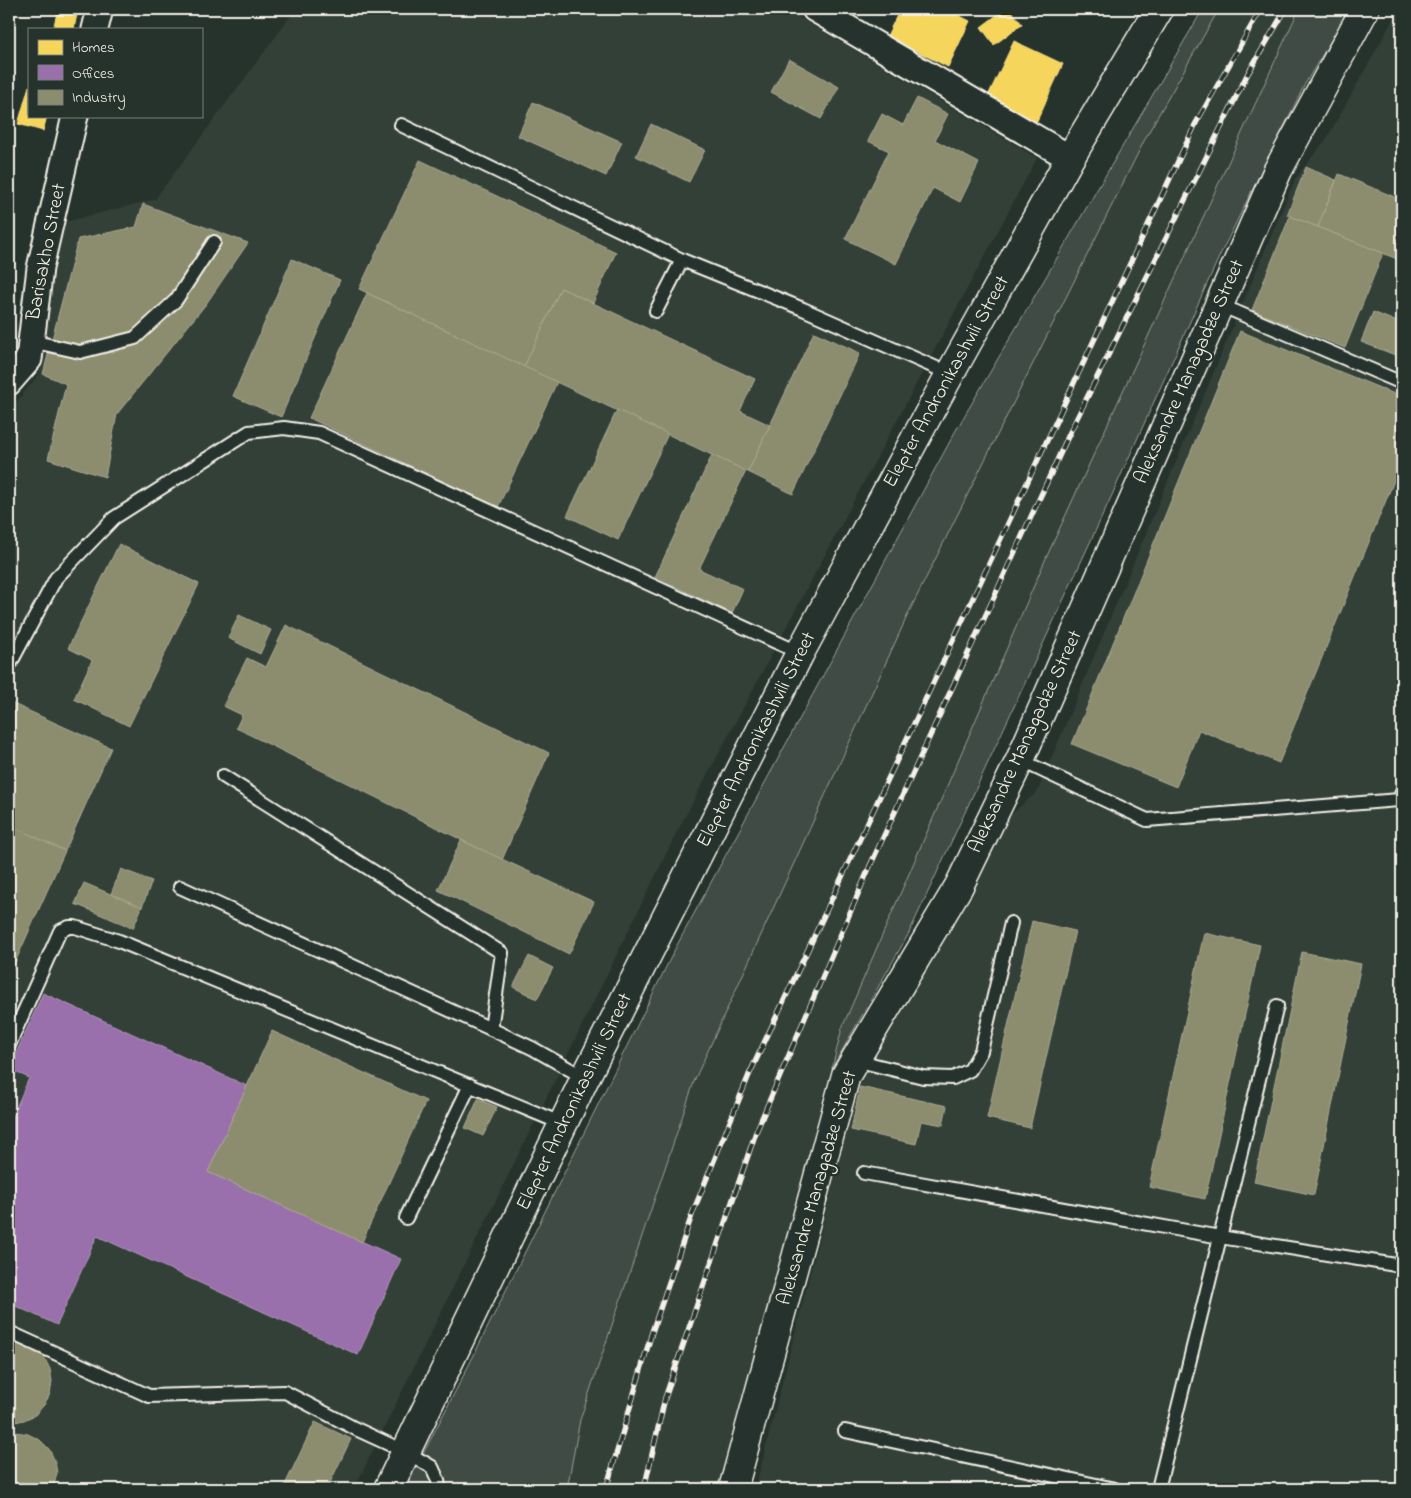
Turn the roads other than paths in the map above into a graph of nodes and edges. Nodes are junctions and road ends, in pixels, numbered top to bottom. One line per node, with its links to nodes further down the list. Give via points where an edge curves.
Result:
1 (100, 9): 5 (street)
2 (815, 9): 8 (street)
3 (1159, 9): 8 (main road, Elepter Andronikashvili Street)
4 (1365, 9): 11 (main road, Aleksandre Managadze Street, via 1278,170)
5 (95, 28)
6 (75, 118): 13 (street, Barisakho Street, via 40,268)
7 (401, 125): 10 (lane)
8 (1070, 158): 14 (main road, Elepter Andronikashvili Street)
9 (214, 242): 13 (lane, via 176,300 136,338 80,352)
10 (682, 260): 12 (lane); 14 (lane)
11 (1220, 305): 16 (lane); 19 (main road, Aleksandre Managadze Street)
12 (656, 311)
13 (31, 341): 15 (street, Barisakho Street, via 28,359)
14 (950, 374): 17 (main road, Elepter Andronikashvili Street)
15 (9, 382)
16 (1402, 383)
17 (800, 653): 18 (lane, via 319,433 284,428 249,432 114,518 56,578); 28 (main road, Elepter Andronikashvili Street)
18 (9, 666)
19 (1020, 760): 21 (lane, via 1147,820); 27 (main road, Aleksandre Managadze Street, via 959,886)
20 (223, 776): 25 (lane, via 502,953)
21 (1401, 798)
22 (180, 887): 25 (lane)
23 (1011, 923): 27 (lane, via 981,1051 970,1070 953,1078 923,1077)
24 (1276, 1006): 33 (lane)
25 (490, 1029): 28 (lane)
26 (9, 1045): 29 (lane, via 60,931 69,927 119,941)
27 (855, 1060): 40 (main road, Aleksandre Managadze Street, via 846,1075)
28 (585, 1078): 30 (main road, Elepter Andronikashvili Street)
29 (470, 1085): 30 (lane); 32 (lane)
30 (563, 1124): 37 (main road, Elepter Andronikashvili Street)
31 (864, 1173): 33 (lane)
32 (406, 1218)
33 (1220, 1237): 34 (lane); 42 (lane)
34 (1402, 1266)
35 (9, 1332): 37 (lane, via 149,1396 285,1392)
36 (845, 1431): 41 (lane)
37 (406, 1452): 38 (main road, Elepter Andronikashvili Street); 39 (lane, via 432,1467)
38 (388, 1489)
39 (439, 1489)
40 (733, 1489)
41 (1115, 1489)
42 (1158, 1489)

